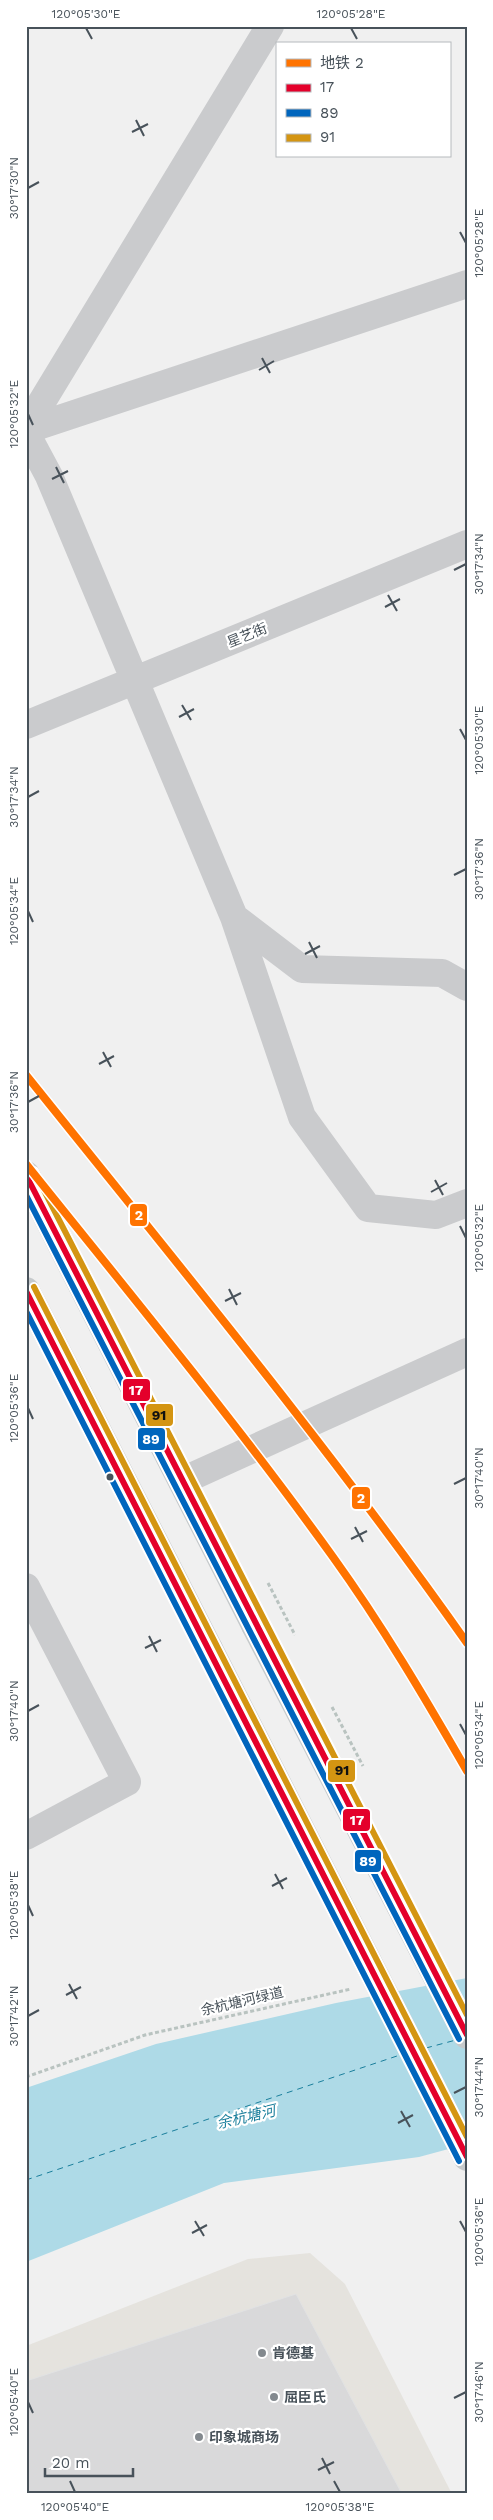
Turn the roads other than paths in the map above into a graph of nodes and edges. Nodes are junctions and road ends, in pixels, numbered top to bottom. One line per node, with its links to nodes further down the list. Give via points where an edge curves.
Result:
1 (270, 26): 3 (street)
2 (467, 284): 3 (street)
3 (26, 430): 5 (street, via 49,476)
4 (467, 544): 5 (street, 星艺街)
5 (136, 680): 6 (street, 星艺街); 7 (street)
6 (26, 725)
7 (234, 917): 8 (street, via 302,969 442,973); 10 (street, via 302,1117 368,1208 436,1215)
8 (467, 987)
9 (26, 1175): 13 (main road)
10 (467, 1203)
11 (26, 1291): 17 (main road, bridge)
12 (467, 1352): 13 (street)
13 (182, 1482): 16 (main road, bridge)
14 (26, 1587): 15 (street, via 127,1782)
15 (26, 1836)
16 (467, 2035)
17 (467, 2156)

